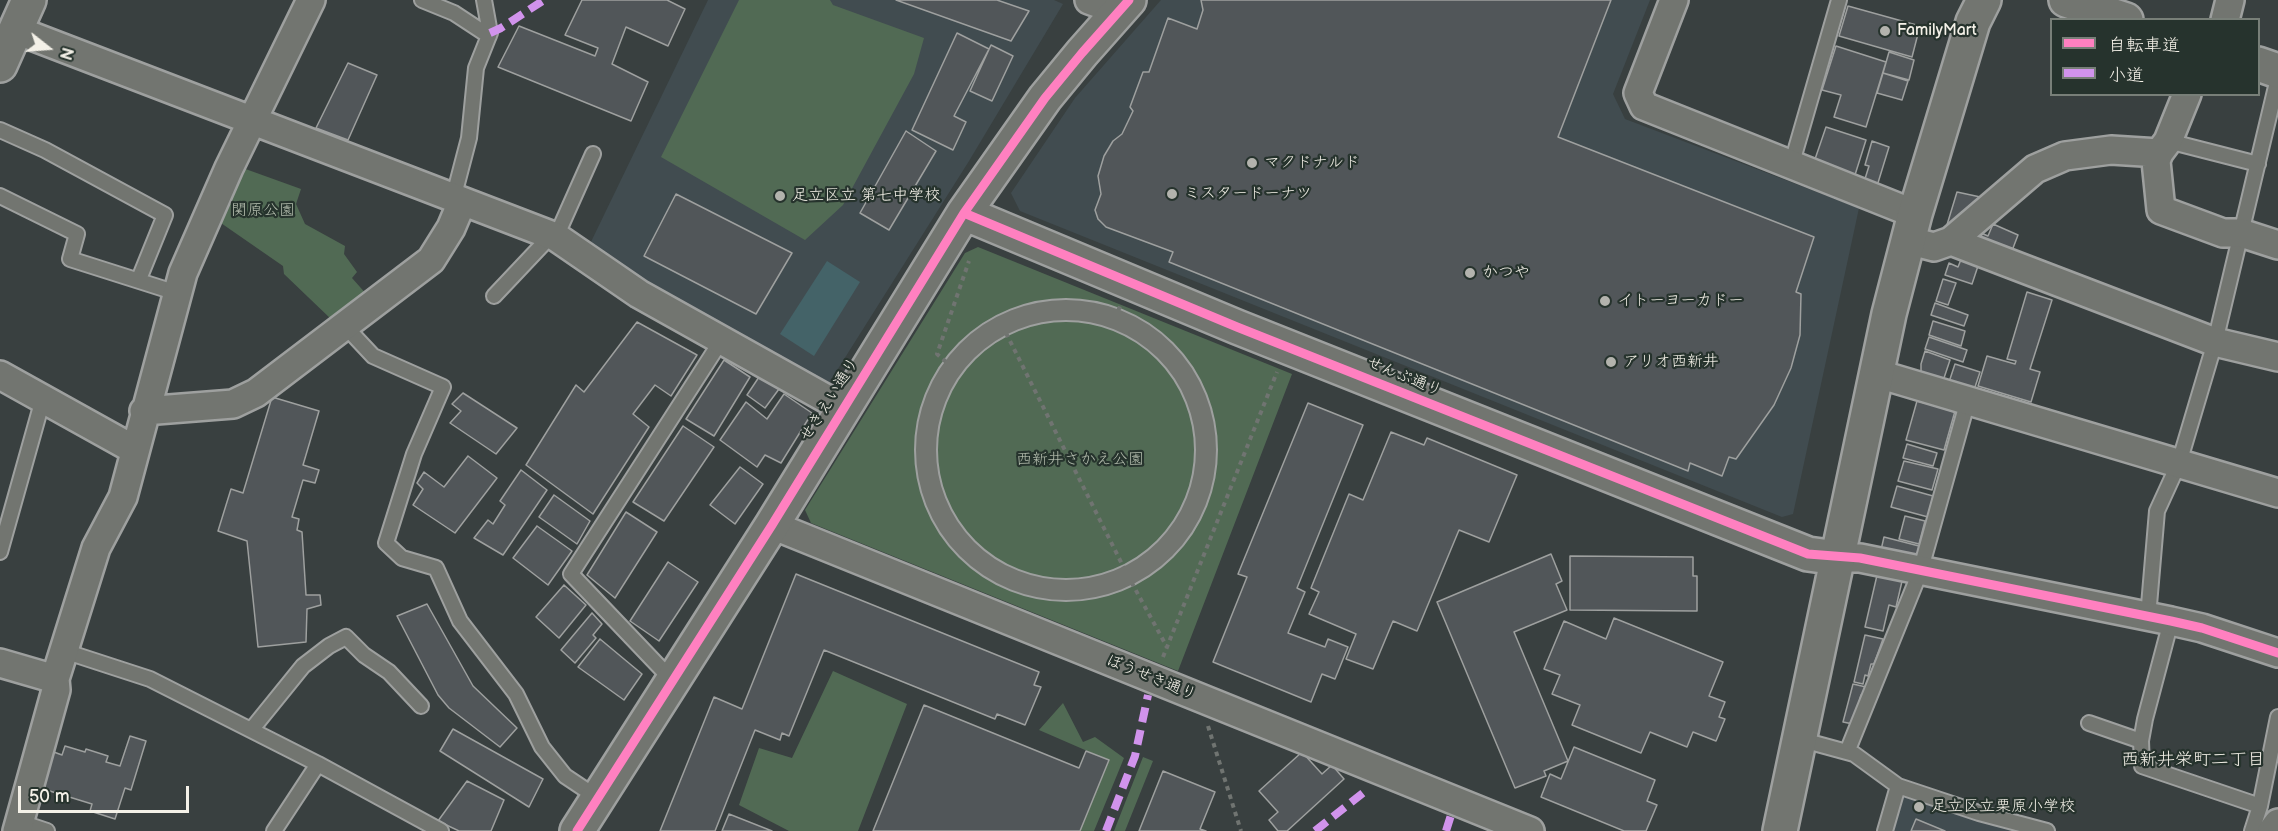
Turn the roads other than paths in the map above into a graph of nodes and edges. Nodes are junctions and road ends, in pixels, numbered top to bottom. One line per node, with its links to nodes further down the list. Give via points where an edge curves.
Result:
1 (29, 0): 14 (street)
2 (311, 0): 21 (street)
3 (422, 0): 15 (lane, via 454,13)
4 (484, 0): 15 (lane)
5 (1089, 0): 11 (street)
6 (1674, 0): 26 (street, via 1638,93 1644,106)
7 (1839, 0): 26 (lane)
8 (1984, 0): 30 (street, via 1973,22)
9 (2066, 0): 12 (street)
10 (2230, 0): 13 (street)
11 (1124, 6): 29 (street, せきえい通り, via 1045,98)
12 (2120, 18)
13 (2226, 18)
14 (16, 30): 17 (street); 21 (street)
15 (489, 36): 28 (lane, via 476,68 469,138)
16 (2260, 64): 18 (street)
17 (0, 65)
18 (2278, 71)
19 (2278, 78): 25 (lane)
20 (2186, 96): 23 (street)
21 (252, 122): 28 (street); 36 (street)
22 (0, 130): 35 (lane, via 165,215)
23 (2163, 147): 25 (lane); 31 (street, via 2156,161 2161,210 2223,233); 33 (street, via 2065,156 2035,169)
24 (593, 154): 32 (lane)
25 (2258, 164): 31 (lane)
26 (1791, 166): 30 (street)
27 (0, 196): 35 (lane, via 77,234 70,259)
28 (457, 200): 32 (street); 38 (street, via 451,228 431,260)
29 (964, 213): 46 (street, せきえい通り); 53 (street, せんぷ通り, via 1237,327 1808,554)
30 (1911, 227): 33 (street, via 1934,247); 42 (street)
31 (2241, 233): 34 (street); 40 (lane)
32 (552, 236): 37 (lane); 39 (street, via 639,294)
33 (1951, 241): 40 (street)
34 (2278, 245)
35 (139, 279): 36 (lane)
36 (177, 293): 47 (street)
37 (494, 296)
38 (344, 325): 47 (street, via 256,393 232,404); 71 (lane, via 373,356 443,387 414,454 386,543 402,558 436,568 460,621 516,694 542,747 565,776)
39 (721, 341): 46 (street); 60 (lane, via 571,574)
40 (2215, 342): 41 (street); 49 (lane)
41 (2278, 357)
42 (1875, 373): 45 (street); 53 (street)
43 (0, 375): 44 (street)
44 (43, 399): 48 (street); 52 (lane)
45 (1968, 400): 49 (street); 54 (lane)
46 (843, 408): 51 (street, せきえい通り)
47 (144, 411): 48 (street)
48 (135, 450): 57 (street, via 123,497 96,548)
49 (2180, 463): 50 (street); 56 (lane, via 2157,511)
50 (2278, 493)
51 (772, 525): 60 (street, せきえい通り); 78 (street, ぼうせき通り)
52 (0, 552)
53 (1836, 558): 54 (street, via 1860,558); 66 (street)
54 (1920, 572): 56 (street); 68 (lane)
55 (1128, 576): 55 (street, via 1172,542 1199,493 1205,461 1204,428 1195,396 1179,367 1157,343 1115,319 1066,309 1033,314 1002,325 975,344 952,368 937,397 928,429 926,457 939,510 972,555 1020,583 1075,590 1102,586)
56 (2159, 619): 58 (street, via 2202,628); 67 (lane)
57 (64, 651): 61 (street); 65 (lane, via 150,679)
58 (2278, 653)
59 (0, 663): 61 (street)
60 (674, 681): 71 (street, せきえい通り)
61 (56, 684): 73 (street)
62 (421, 706): 65 (lane, via 389,672 346,637 303,666)
63 (2278, 717): 72 (lane)
64 (2089, 723): 67 (lane)
65 (252, 729): 69 (lane)
66 (1799, 739): 68 (lane); 79 (street)
67 (2141, 741): 72 (lane, via 2142,766)
68 (1846, 752): 70 (lane)
69 (318, 764): 75 (lane); 76 (lane)
70 (1898, 786): 80 (lane); 81 (lane)
71 (598, 798): 77 (street, せきえい通り)
72 (2269, 815): 82 (lane); 83 (street)
73 (18, 826): 74 (lane)
74 (47, 831)
75 (274, 831)
76 (441, 831)
77 (578, 831)
78 (1530, 831)
79 (1780, 831)
80 (1885, 831)
81 (2046, 831)
82 (2252, 831)
83 (2272, 831)

